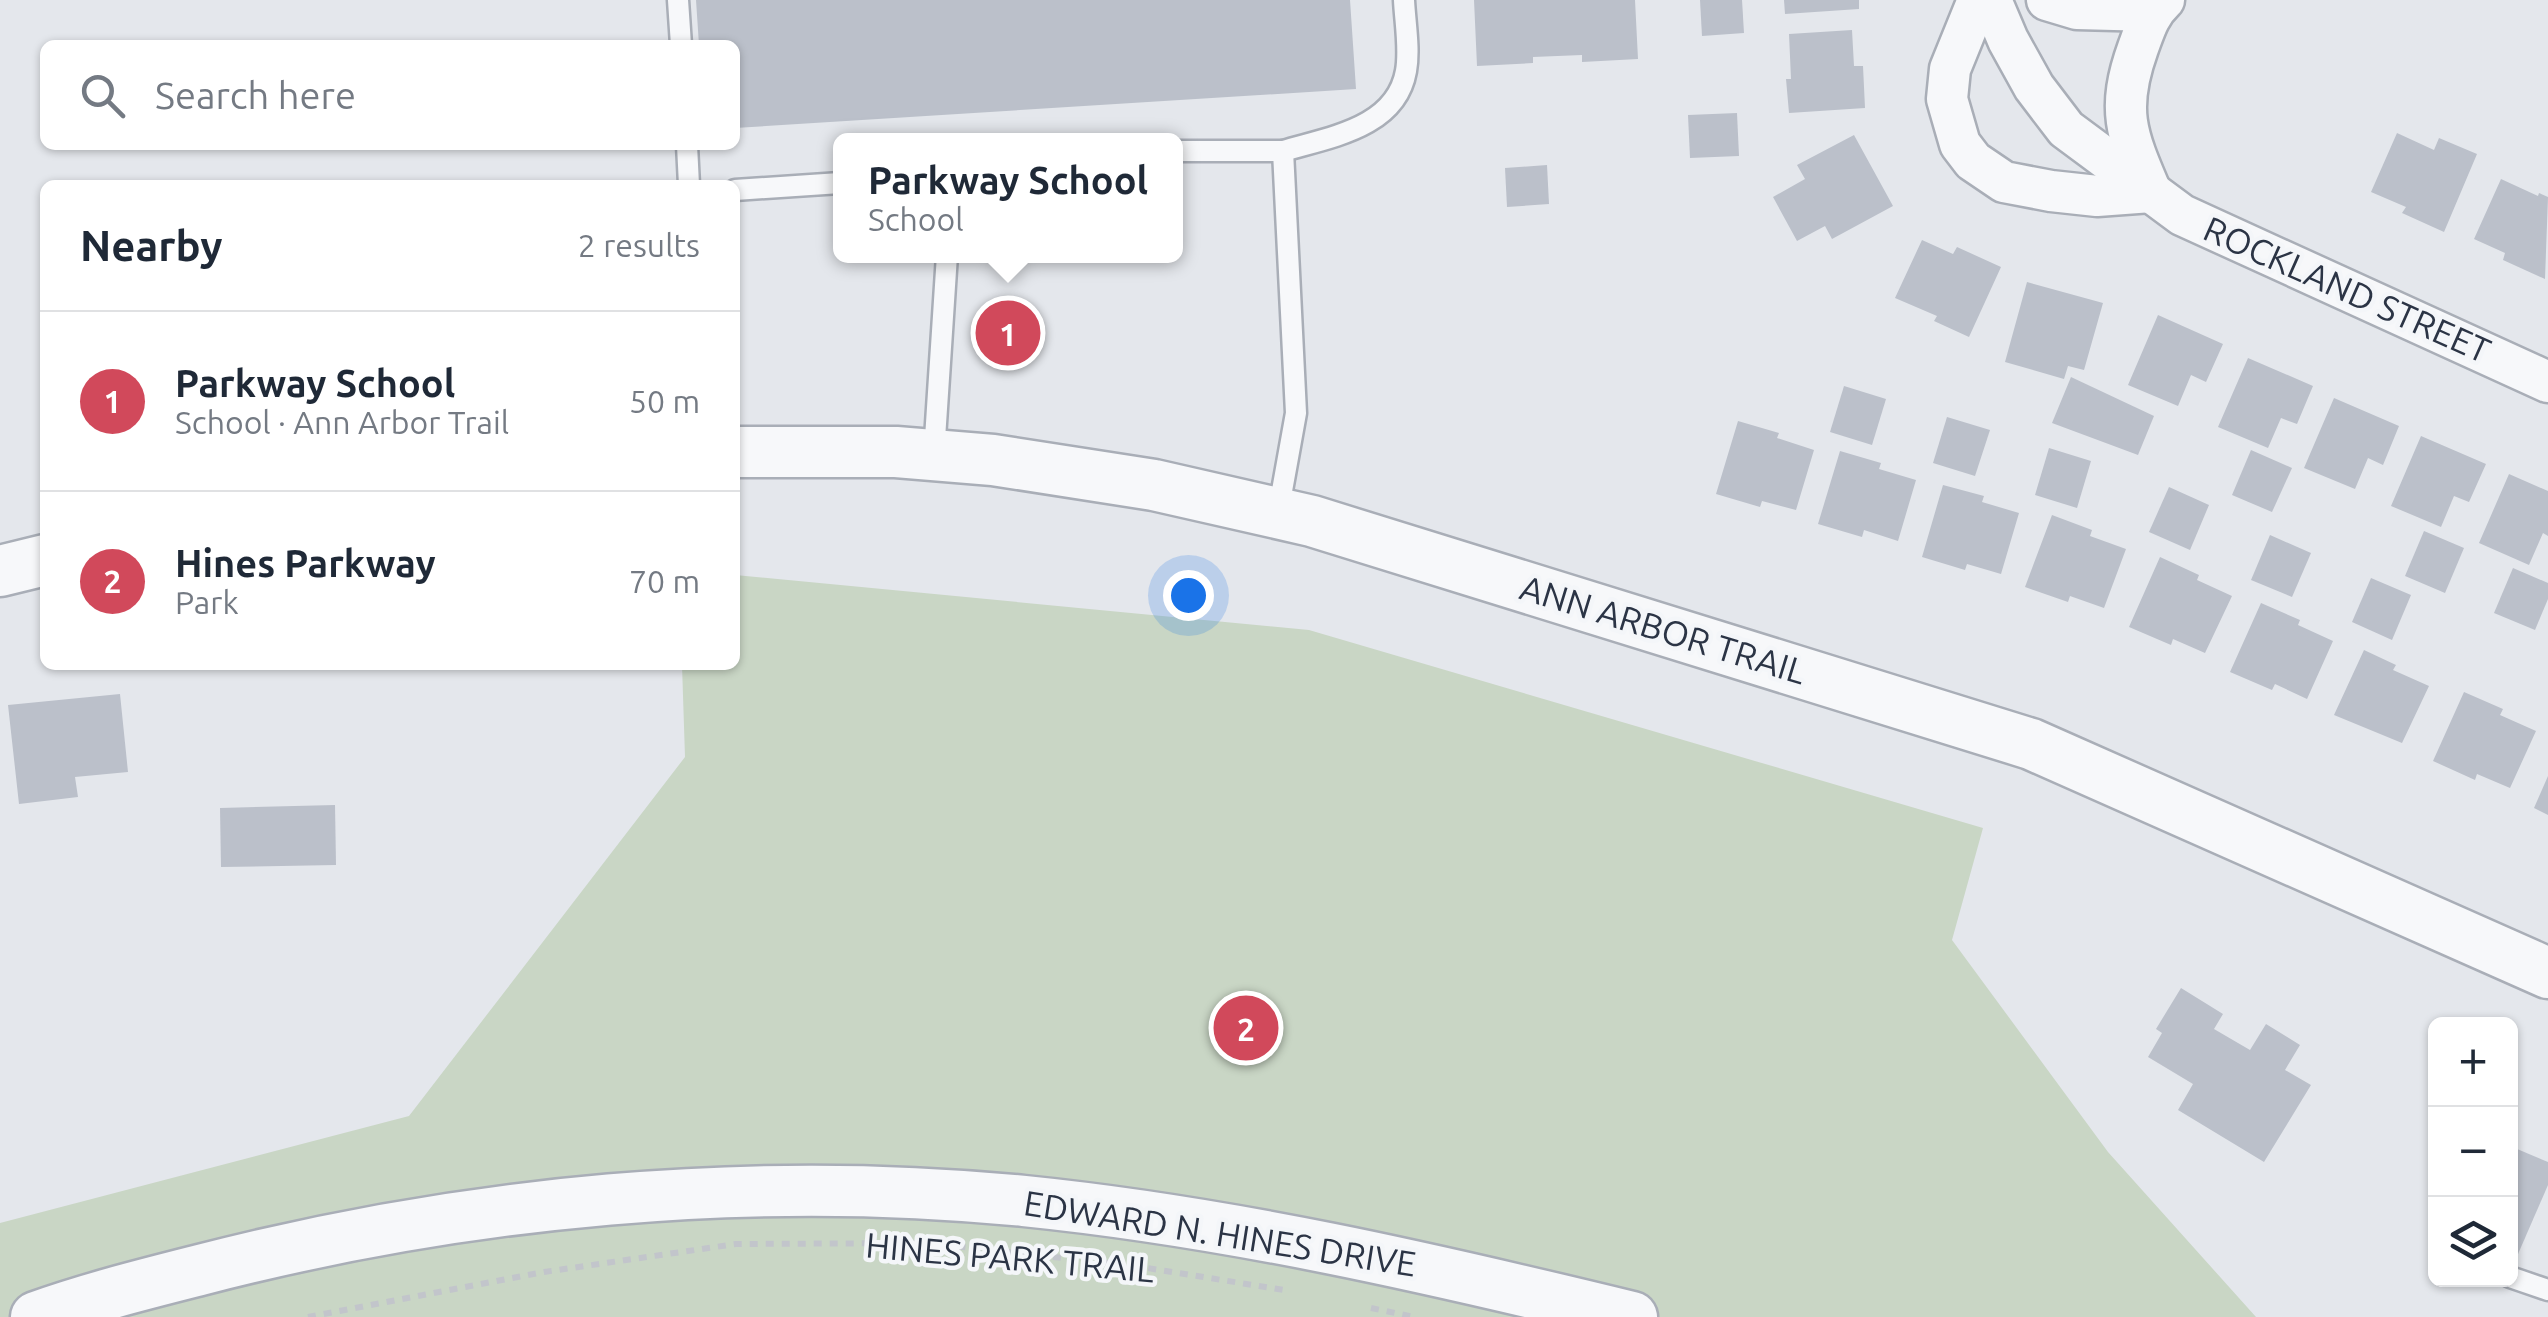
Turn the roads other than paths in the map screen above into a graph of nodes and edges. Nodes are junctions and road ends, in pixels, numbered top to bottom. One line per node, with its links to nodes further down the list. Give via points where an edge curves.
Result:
1 (678, 0): 7 (lane)
2 (1404, 0): 10 (lane, via 1406,71 1392,105 1362,128)
3 (1978, 0): 14 (street, via 1950,69 1948,99 1960,144 1973,160 2004,182 2097,196)
4 (1992, 0): 14 (street, ROCKLAND STREET, via 2025,72 2066,129)
5 (2047, 0): 6 (street, via 2077,9)
6 (2158, 5): 14 (street, via 2128,77 2126,109 2128,137)
7 (681, 40)
8 (686, 150): 11 (lane)
9 (1183, 151): 10 (lane)
10 (1283, 151): 19 (lane, via 1296,413)
11 (689, 180)
12 (833, 183): 13 (lane)
13 (740, 190)
14 (2151, 192): 16 (street, ROCKLAND STREET, via 2182,215)
15 (947, 263): 18 (lane)
16 (2548, 382)
17 (740, 452): 18 (street, ANN ARBOR TRAIL)
18 (934, 456): 19 (street, ANN ARBOR TRAIL, via 1154,485)
19 (1278, 514): 22 (street, ANN ARBOR TRAIL, via 2031,744)
20 (40, 561): 21 (street)
21 (0, 571)
22 (2548, 973)
23 (2518, 1280): 24 (lane)
24 (2548, 1290)
25 (36, 1317): 26 (street, EDWARD N. HINES DRIVE, via 248,1258 482,1214 794,1192 1021,1201 1132,1214 1316,1244)
26 (1632, 1317)

